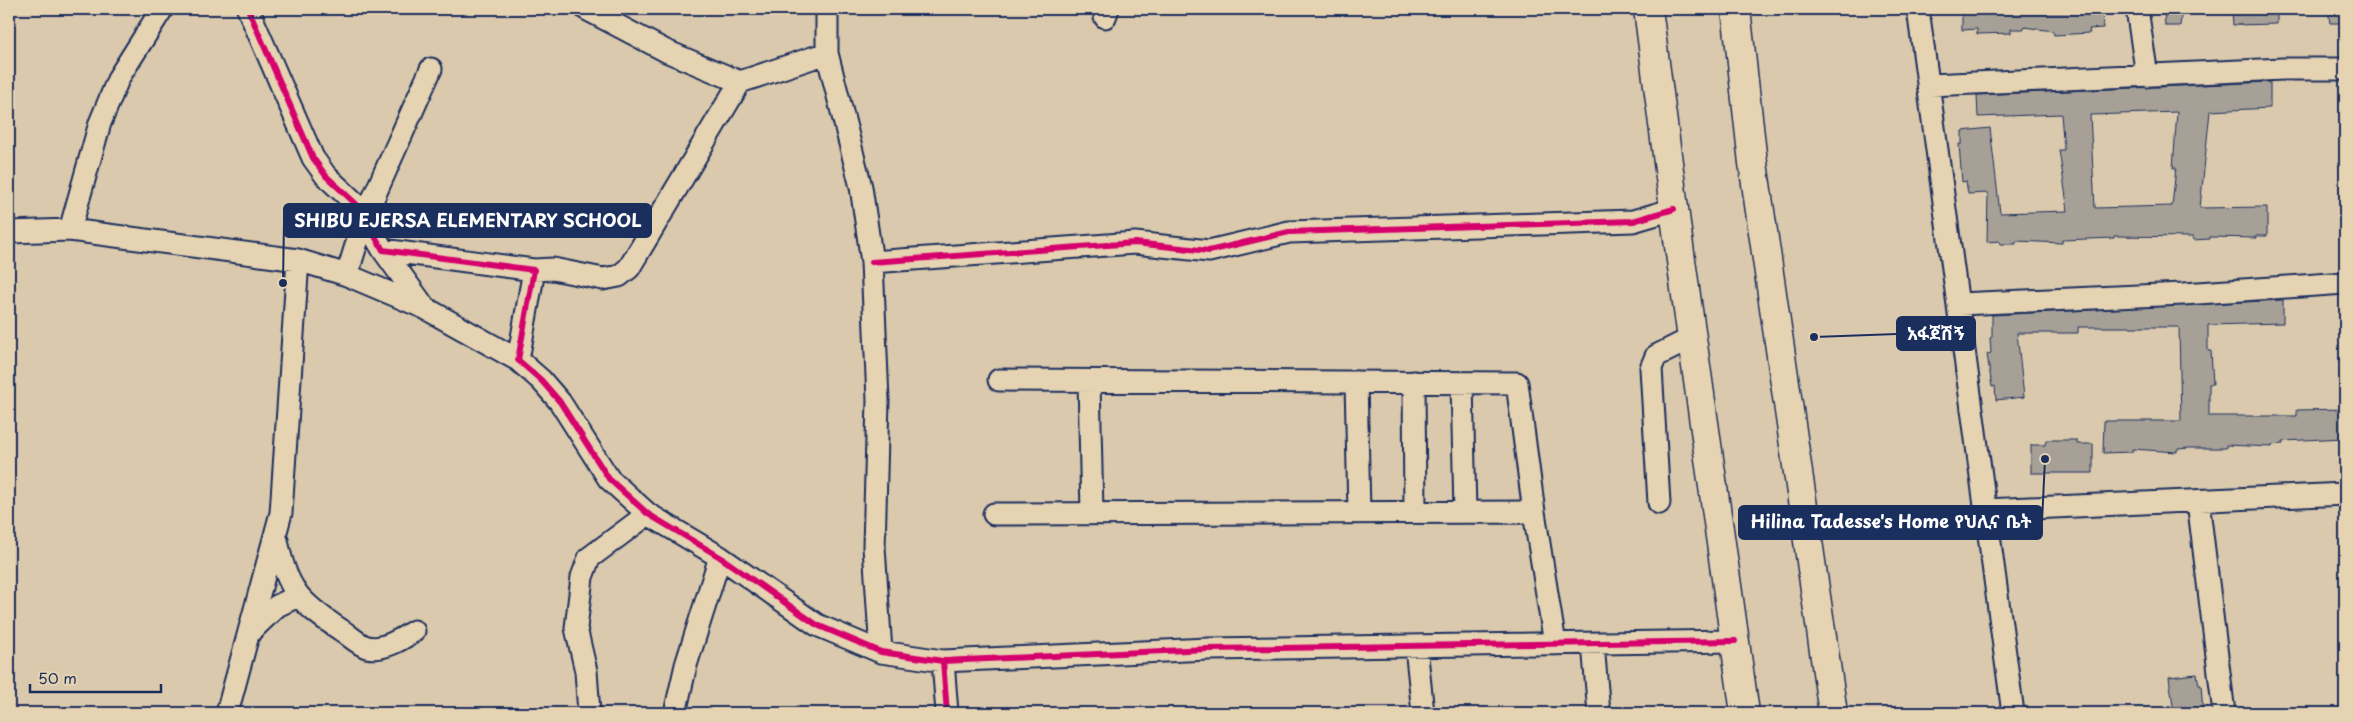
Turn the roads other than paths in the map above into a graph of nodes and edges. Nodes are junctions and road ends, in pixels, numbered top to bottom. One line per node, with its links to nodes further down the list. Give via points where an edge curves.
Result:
1 (162, 9): 17 (street, via 120,77 106,108)
2 (248, 9): 16 (street, via 313,158 326,176 356,204)
3 (586, 9): 13 (street, via 666,51)
4 (827, 9): 9 (street)
5 (1648, 9): 15 (main road)
6 (1736, 9): 63 (main road, via 1753,163)
7 (1918, 9): 14 (street)
8 (2137, 9): 12 (street)
9 (827, 53): 13 (street); 21 (street, via 861,187)
10 (431, 69): 16 (street)
11 (2345, 69): 12 (street)
12 (2147, 76): 14 (street)
13 (740, 82): 22 (street, via 628,268 619,276 603,279 554,269)
14 (1930, 85): 25 (street)
15 (1674, 209): 21 (street, via 1633,221 1289,232 1209,251 1136,243); 27 (main road)
16 (364, 219): 19 (street); 23 (street)
17 (70, 230): 18 (street); 20 (street)
18 (9, 232)
19 (382, 250): 22 (street); 26 (street)
20 (298, 260): 23 (street); 45 (street, via 281,513)
21 (872, 262): 54 (street, via 878,400 874,547)
22 (534, 270): 28 (street)
23 (347, 274): 26 (street)
24 (2345, 283): 25 (street)
25 (1959, 304): 37 (street)
26 (425, 308): 28 (street)
27 (1692, 338): 36 (street, via 1656,356 1652,368); 50 (main road)
28 (518, 360): 43 (street, via 560,402 608,479)
29 (999, 380): 30 (street)
30 (1089, 381): 31 (street); 42 (street)
31 (1356, 382): 32 (street); 38 (street)
32 (1414, 382): 33 (street); 39 (street)
33 (1462, 383): 40 (street); 41 (street, via 1517,383)
34 (2345, 494): 35 (street)
35 (2198, 501): 37 (street); 65 (street)
36 (1659, 503)
37 (1985, 510): 64 (street)
38 (1359, 512): 39 (street); 42 (street)
39 (1415, 512): 40 (street)
40 (1465, 512): 41 (street)
41 (1534, 512): 51 (street)
42 (1092, 513): 44 (street)
43 (648, 514): 46 (street); 57 (street, via 589,558 582,577 576,628 586,671)
44 (994, 514)
45 (276, 535): 47 (street, via 282,565); 49 (street)
46 (720, 557): 54 (street, via 817,625); 58 (street, via 686,665)
47 (298, 596): 48 (street, via 325,619 368,647 381,647); 49 (street, via 277,606)
48 (414, 631)
49 (249, 632): 56 (street)
50 (1735, 641): 52 (street); 62 (main road)
51 (1555, 644): 52 (street); 53 (street)
52 (1593, 644): 61 (street)
53 (1416, 647): 55 (street, via 1208,649); 60 (street)
54 (881, 652): 55 (street)
55 (943, 661): 59 (street)
56 (227, 713)
57 (589, 713)
58 (675, 713)
59 (947, 713)
60 (1423, 713)
61 (1599, 713)
62 (1745, 713)
63 (1833, 713)
64 (2013, 713)
65 (2224, 713)

